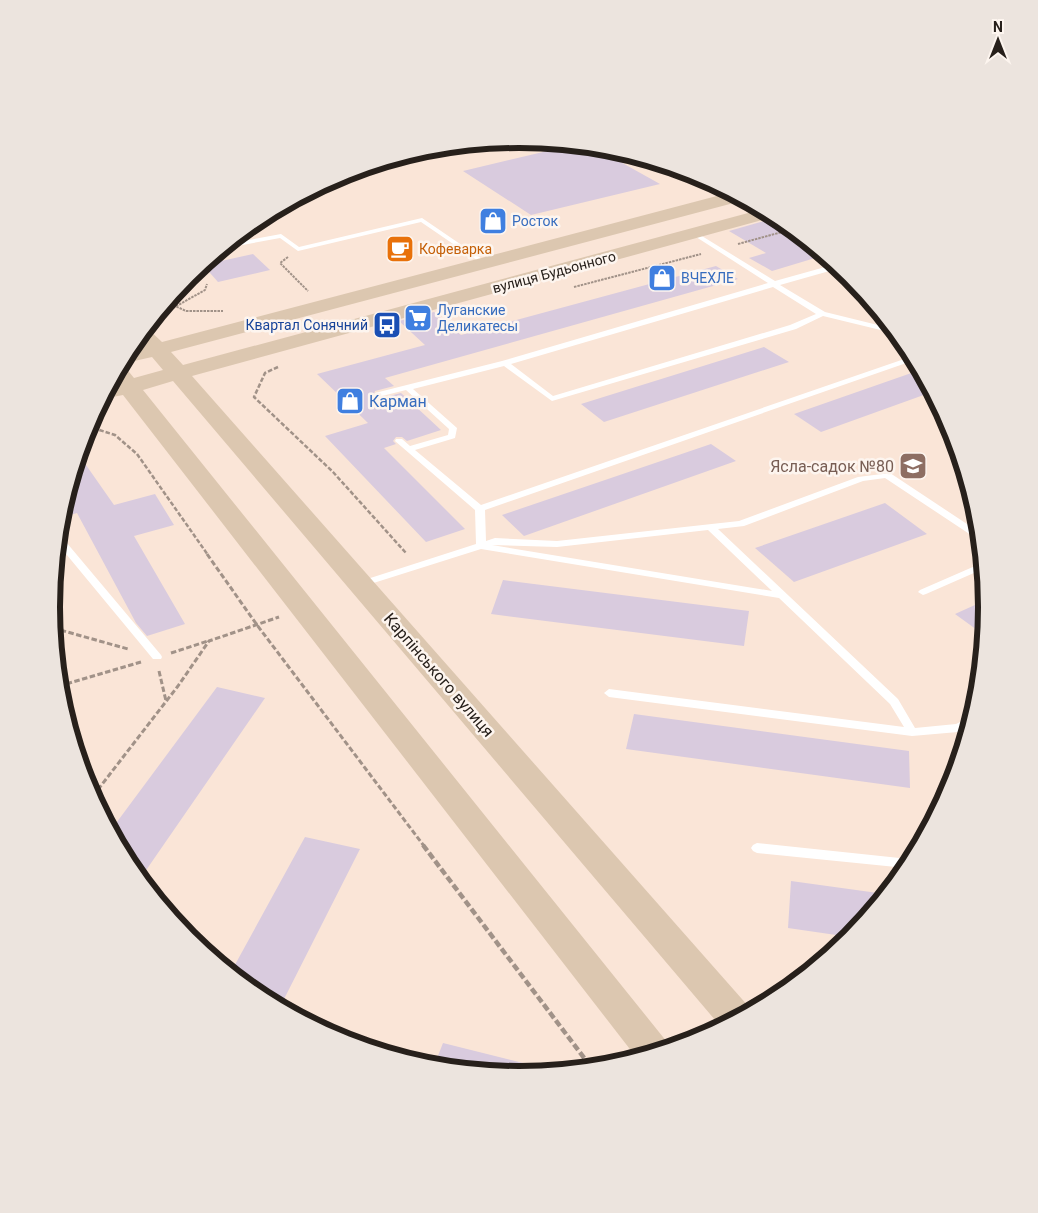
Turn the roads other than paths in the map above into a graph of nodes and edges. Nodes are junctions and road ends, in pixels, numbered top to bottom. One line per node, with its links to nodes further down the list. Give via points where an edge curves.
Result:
1 (729, 199): 5 (street, вулиця Будьонного)
2 (759, 216): 3 (street, вулиця Будьонного)
3 (695, 234): 7 (lane); 13 (street, вулиця Будьонного)
4 (236, 245): 5 (lane, via 281,236 298,249 422,220)
5 (483, 262): 10 (street, вулиця Будьонного)
6 (830, 268): 7 (lane)
7 (774, 284): 8 (lane); 12 (lane)
8 (822, 314): 9 (lane); 12 (lane, via 793,327 552,399)
9 (885, 329)
10 (149, 341): 13 (street, Карпінського вулиця)
11 (907, 360): 19 (lane)
12 (506, 363): 15 (lane)
13 (177, 374): 14 (street, вулиця Будьонного); 25 (street, Карпінського вулиця)
14 (117, 384): 35 (street, via 304,608)
15 (408, 388): 16 (lane); 18 (lane, via 453,428 452,436)
16 (378, 395)
17 (399, 441): 18 (lane)
18 (409, 449): 19 (lane)
19 (480, 509): 23 (lane)
20 (712, 529): 21 (lane, via 741,524 862,479 887,475); 23 (lane, via 557,544 495,541); 27 (lane)
21 (971, 531)
22 (64, 546): 28 (lane)
23 (481, 546): 25 (lane); 27 (lane)
24 (976, 569): 26 (lane)
25 (360, 584): 34 (street, Карпінського вулиця)
26 (923, 592)
27 (784, 596): 31 (lane, via 894,702)
28 (156, 657)
29 (609, 693): 31 (lane)
30 (962, 726): 31 (lane)
31 (912, 732)
32 (757, 848): 33 (lane)
33 (900, 863)
34 (732, 1013)
35 (650, 1046)

